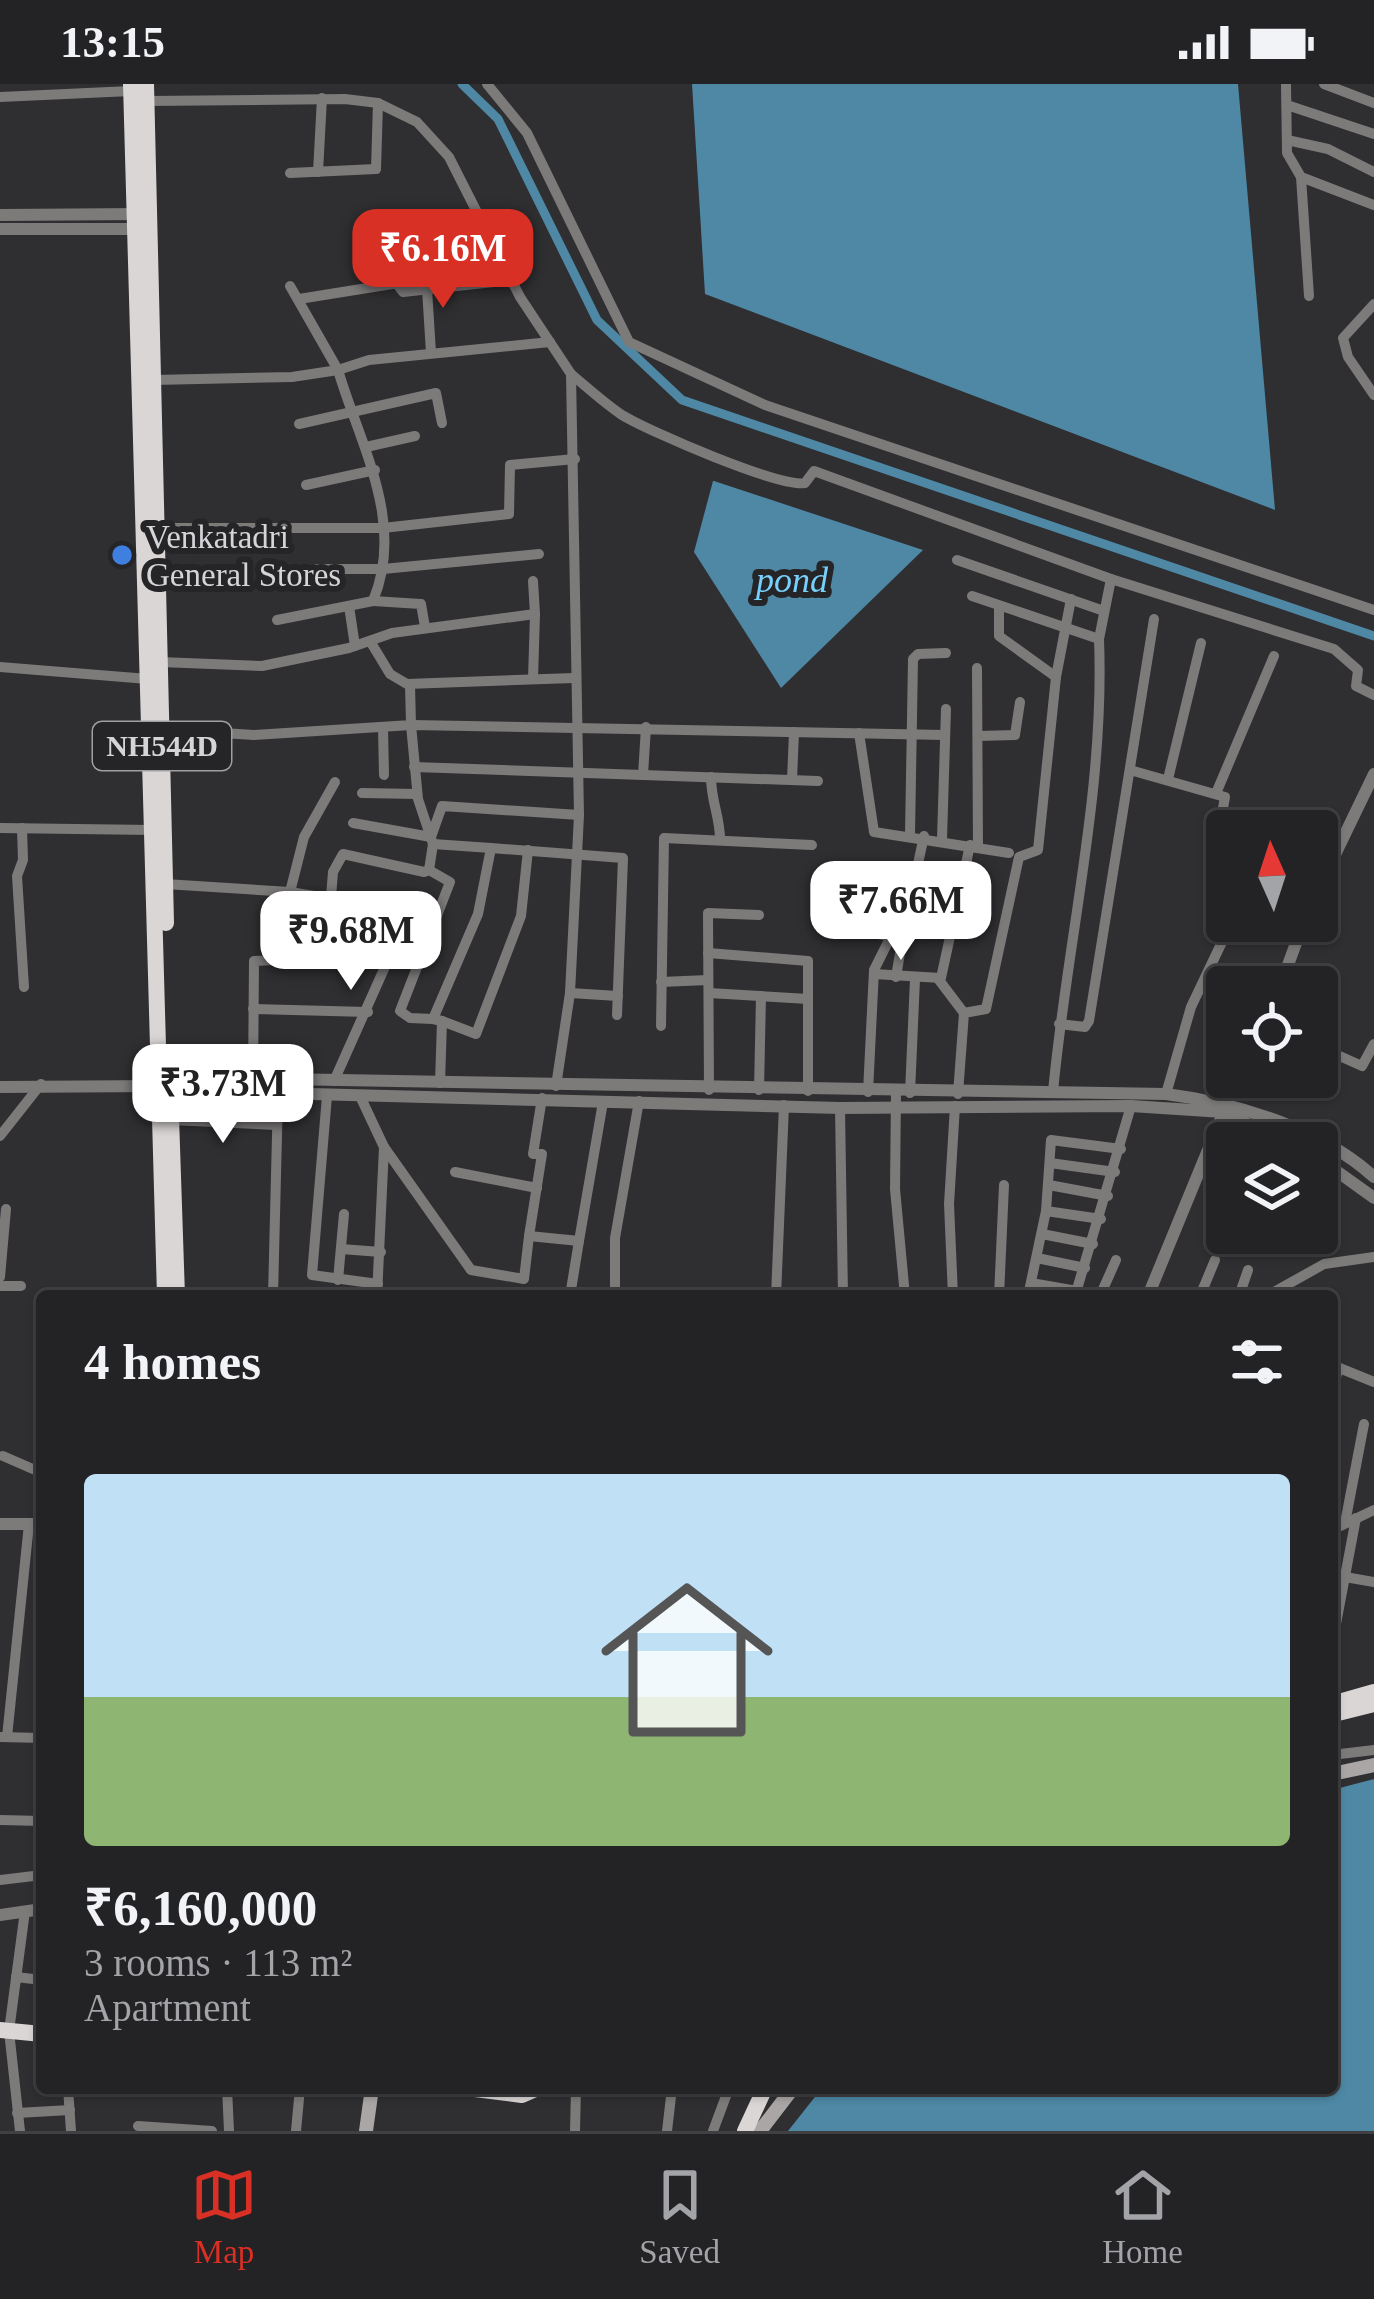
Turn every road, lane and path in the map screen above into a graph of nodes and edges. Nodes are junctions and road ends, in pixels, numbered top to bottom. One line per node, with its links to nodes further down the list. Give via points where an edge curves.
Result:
1 (487, 84): 59 (street, via 527,133 629,343 765,405)
2 (1286, 84): 11 (street)
3 (1324, 84): 5 (street)
4 (1373, 84): 9 (street)
5 (1342, 87): 9 (street)
6 (139, 90): 7 (street); 8 (street); 20 (highway, NH544D)
7 (0, 98)
8 (322, 98): 10 (street); 14 (street)
9 (1370, 101)
10 (377, 103): 14 (street, via 376,170); 22 (street, via 439,142)
11 (1287, 105): 12 (street); 13 (street)
12 (1374, 134)
13 (1287, 140): 15 (street, via 1328,148); 17 (street)
14 (318, 172): 16 (street)
15 (1374, 172)
16 (290, 173)
17 (1301, 177): 18 (street); 27 (street)
18 (1374, 205)
19 (0, 215): 20 (street)
20 (141, 221): 21 (street); 34 (highway, NH544D); 77 (highway, NH544D)
21 (0, 229)
22 (512, 280): 26 (street); 30 (street)
23 (411, 281): 24 (street)
24 (396, 283): 26 (street, via 403,292); 28 (street)
25 (290, 286): 28 (street)
26 (427, 289): 31 (street)
27 (1309, 296)
28 (299, 299): 32 (street)
29 (1374, 304): 35 (street, via 1343,338)
30 (550, 342): 31 (street); 33 (street)
31 (431, 353): 32 (street)
32 (338, 370): 34 (street); 36 (street)
33 (571, 374): 41 (street); 50 (street, via 626,417 735,463 794,485 814,471)
34 (153, 380): 44 (highway, NH544D)
35 (1374, 395)
36 (350, 410): 37 (street, via 437,393); 38 (street); 40 (street)
37 (442, 422)
38 (299, 424)
39 (416, 436): 40 (street)
40 (365, 447): 42 (street)
41 (575, 459): 45 (street, via 510,465 510,514); 76 (street)
42 (375, 470): 43 (street); 45 (street)
43 (306, 485)
44 (156, 528): 45 (street); 72 (highway, NH544D)
45 (382, 528): 49 (street)
46 (539, 554): 49 (street)
47 (957, 560): 53 (street)
48 (311, 569): 49 (street)
49 (383, 569): 54 (street)
50 (1111, 579): 58 (street); 80 (street, via 1334,650 1358,670 1356,686)
51 (533, 581): 60 (street)
52 (972, 596): 57 (street)
53 (1071, 599): 58 (street); 65 (street)
54 (373, 602): 55 (street); 56 (street)
55 (399, 603): 63 (street, via 423,605); 64 (street)
56 (349, 606): 62 (street); 69 (street)
57 (999, 606): 65 (street); 75 (street, via 999,636)
58 (1104, 610): 66 (street)
59 (1374, 610)
60 (535, 614): 63 (street); 78 (street)
61 (1154, 619): 94 (street)
62 (277, 620)
63 (425, 627): 64 (street)
64 (400, 631): 67 (street)
65 (1062, 631): 66 (street); 75 (street)
66 (1100, 639): 156 (street, via 1096,783)
67 (370, 641): 69 (street); 79 (street, via 390,674)
68 (1201, 643): 100 (street)
69 (355, 646): 72 (street, via 262,666)
70 (946, 653): 90 (street, via 914,657)
71 (1274, 656): 104 (street)
72 (160, 662): 87 (highway, NH544D)
73 (0, 667): 77 (street)
74 (977, 668): 92 (street)
75 (1056, 677): 153 (street, via 1038,850 1019,856 986,1009)
76 (574, 678): 78 (street); 84 (street)
77 (148, 679): 112 (highway, NH544D)
78 (533, 679): 79 (street)
79 (410, 684): 83 (street)
80 (1374, 695)
81 (1020, 702): 92 (street, via 1015,735)
82 (946, 709): 91 (street)
83 (411, 725): 84 (street); 85 (street); 93 (street)
84 (576, 726): 86 (street); 95 (street)
85 (383, 727): 87 (street, via 254,735); 97 (street)
86 (646, 727): 88 (street); 98 (street)
87 (161, 729): 127 (highway, NH544D)
88 (794, 732): 89 (street); 101 (street)
89 (859, 733): 90 (street); 113 (street, via 873,831)
90 (912, 734): 91 (street); 113 (street)
91 (945, 735): 115 (street)
92 (978, 736): 118 (street)
93 (414, 767): 95 (street); 106 (street)
94 (1130, 770): 100 (street); 156 (street, via 1090,1021)
95 (577, 772): 98 (street); 108 (street)
96 (1374, 773): 120 (street)
97 (384, 775)
98 (643, 775): 99 (street)
99 (711, 777): 101 (street); 114 (street)
100 (1168, 779): 104 (street)
101 (793, 780): 102 (street)
102 (818, 781)
103 (335, 782): 129 (street, via 304,837)
104 (1217, 791): 107 (street)
105 (362, 793): 106 (street)
106 (417, 794): 116 (street)
107 (1224, 810)
108 (579, 815): 116 (street, via 442,806); 123 (street)
109 (352, 824): 116 (street)
110 (0, 828): 111 (street)
111 (22, 828): 112 (street); 126 (street)
112 (153, 830): 164 (highway, NH544D)
113 (917, 835): 115 (street); 131 (street)
114 (720, 839): 117 (street); 144 (street, via 664,838)
115 (942, 839): 118 (street)
116 (432, 840): 119 (street); 124 (street)
117 (812, 845)
118 (974, 846): 122 (street); 143 (street)
119 (491, 848): 121 (street); 155 (street, via 478,914)
120 (1338, 848)
121 (528, 850): 123 (street); 155 (street, via 521,916 476,1034)
122 (1009, 853)
123 (577, 854): 147 (street); 148 (street, via 624,860)
124 (430, 870): 130 (street, via 345,854 332,874); 155 (street, via 450,882 400,1011)
125 (0, 876): 126 (street)
126 (16, 876): 145 (street)
127 (165, 884): 129 (street); 164 (highway, NH544D)
128 (847, 885): 131 (street)
129 (290, 892): 130 (street)
130 (331, 897): 132 (street)
131 (910, 899): 136 (street); 141 (street)
132 (386, 908)
133 (759, 915): 138 (street, via 709,911)
134 (405, 922): 152 (street)
135 (835, 926): 136 (street)
136 (889, 936): 140 (street)
137 (1222, 942): 172 (street, via 1191,1007)
138 (708, 953): 146 (street); 150 (street, via 807,960)
139 (325, 958): 151 (street, via 256,959)
140 (874, 974): 141 (street); 170 (street)
141 (896, 976): 142 (street)
142 (915, 979): 143 (street); 176 (street)
143 (940, 980): 153 (street)
144 (661, 982): 146 (street); 157 (street)
145 (24, 987)
146 (708, 987): 149 (street); 167 (street)
147 (570, 993): 148 (street); 165 (street)
148 (618, 996): 154 (street)
149 (761, 996): 150 (street); 168 (street)
150 (808, 999): 169 (street)
151 (254, 1009): 152 (street); 160 (street)
152 (368, 1012): 161 (street)
153 (964, 1013): 179 (street)
154 (617, 1015)
155 (437, 1020): 162 (street)
156 (1059, 1024): 171 (street)
157 (661, 1026)
158 (1374, 1044): 159 (street, via 1361,1066)
159 (1338, 1056)
160 (253, 1081): 161 (street); 164 (street)
161 (334, 1081): 162 (street)
162 (440, 1083): 165 (street)
163 (41, 1084): 164 (street); 166 (street); 189 (street)
164 (164, 1084): 173 (street); 186 (highway, NH544D); 223 (highway, NH544D)
165 (556, 1086): 167 (street)
166 (0, 1087)
167 (709, 1090): 168 (street)
168 (759, 1090): 169 (street)
169 (808, 1091): 170 (street)
170 (868, 1092): 176 (street)
171 (1053, 1092): 172 (street); 179 (street)
172 (1166, 1094): 184 (street)
173 (278, 1095): 174 (street); 188 (street)
174 (327, 1096): 175 (street); 219 (street, via 312,1275)
175 (360, 1096): 177 (street); 190 (street)
176 (901, 1097): 179 (street); 185 (street); 232 (street, via 896,1189)
177 (542, 1098): 181 (street); 199 (street)
178 (1229, 1098): 184 (street)
179 (956, 1100): 183 (street); 233 (street)
180 (639, 1101): 181 (street); 182 (street); 229 (street, via 615,1238)
181 (603, 1102): 208 (street)
182 (784, 1105): 185 (street); 230 (street)
183 (1131, 1106): 184 (street); 191 (street)
184 (1225, 1107): 187 (street); 196 (street, via 1319,1142); 237 (street)
185 (840, 1108): 231 (street)
186 (171, 1120): 188 (street); 224 (highway, NH544D)
187 (1251, 1122)
188 (277, 1125): 225 (street)
189 (0, 1136)
190 (384, 1147): 211 (street); 218 (street, via 470,1270)
191 (1121, 1149): 192 (street, via 1052,1139); 194 (street)
192 (1050, 1163): 194 (street); 197 (street)
193 (455, 1172): 199 (street)
194 (1115, 1172): 200 (street)
195 (1338, 1172): 201 (street)
196 (1374, 1178)
197 (1049, 1185): 200 (street); 203 (street)
198 (1004, 1186): 234 (street)
199 (537, 1188): 207 (street)
200 (1108, 1196): 205 (street)
201 (1374, 1198)
202 (6, 1209): 220 (street)
203 (1046, 1211): 205 (street); 206 (street)
204 (344, 1214): 210 (street)
205 (1101, 1220): 209 (street)
206 (1042, 1234): 209 (street); 213 (street)
207 (529, 1236): 208 (street); 218 (street)
208 (579, 1241): 228 (street)
209 (1093, 1244): 216 (street)
210 (341, 1249): 211 (street); 219 (street)
211 (381, 1252): 226 (street)
212 (1374, 1257): 240 (street, via 1324,1264)
213 (1037, 1258): 216 (street); 222 (street)
214 (1116, 1260): 236 (street)
215 (1215, 1260): 238 (street)
216 (1085, 1268): 235 (street)
217 (1248, 1270): 239 (street)
218 (524, 1279): 227 (street)
219 (338, 1280): 226 (street)
220 (0, 1282): 221 (street)
221 (21, 1286)
222 (1029, 1289)
223 (165, 1290)
224 (177, 1290)
225 (273, 1290)
226 (377, 1290)
227 (523, 1290)
228 (571, 1290)
229 (615, 1290)
230 (776, 1290)
231 (844, 1290)
232 (904, 1290)
233 (953, 1290)
234 (999, 1290)
235 (1077, 1290)
236 (1103, 1290)
237 (1155, 1290)
238 (1202, 1290)
239 (1240, 1290)
240 (1278, 1290)
241 (1338, 1367): 242 (street)
242 (1374, 1382)
243 (1364, 1424): 247 (street)
244 (3, 1456): 245 (street)
245 (36, 1470)
246 (1374, 1510): 247 (street)
247 (1351, 1521): 250 (street); 251 (street)
248 (0, 1524): 249 (street)
249 (35, 1524): 258 (street)
250 (1338, 1527)
251 (1345, 1577): 252 (street); 253 (street)
252 (1374, 1582)
253 (1338, 1614)
254 (1374, 1691): 255 (highway)
255 (1338, 1702)
256 (1374, 1704): 257 (highway)
257 (1338, 1713)
258 (4, 1737): 259 (street)
259 (36, 1738)
260 (1374, 1750): 261 (street)
261 (1338, 1754)
262 (1374, 1765): 263 (main road)
263 (1338, 1773)
264 (0, 1820): 265 (street)
265 (36, 1821)
266 (36, 1876): 267 (street)
267 (0, 1880)
268 (36, 1910): 269 (street)
269 (25, 1911): 270 (street); 271 (street)
270 (0, 1915)
271 (16, 1977): 272 (street); 273 (street)
272 (36, 1979)
273 (5, 2031): 274 (highway); 275 (street)
274 (36, 2033)
275 (6, 2078): 286 (street)
276 (69, 2094): 285 (street)
277 (227, 2094): 291 (street)
278 (299, 2094): 292 (street)
279 (371, 2094): 293 (main road)
280 (576, 2094): 294 (street)
281 (670, 2094): 295 (street)
282 (727, 2094): 296 (street)
283 (762, 2094): 297 (highway)
284 (788, 2094): 298 (main road)
285 (70, 2110): 286 (street); 289 (street)
286 (16, 2113): 288 (street)
287 (138, 2126): 290 (street)
288 (20, 2131)
289 (71, 2131)
290 (212, 2131)
291 (230, 2131)
292 (296, 2131)
293 (366, 2131)
294 (575, 2131)
295 (667, 2131)
296 (713, 2131)
297 (746, 2131)
298 (760, 2131)

